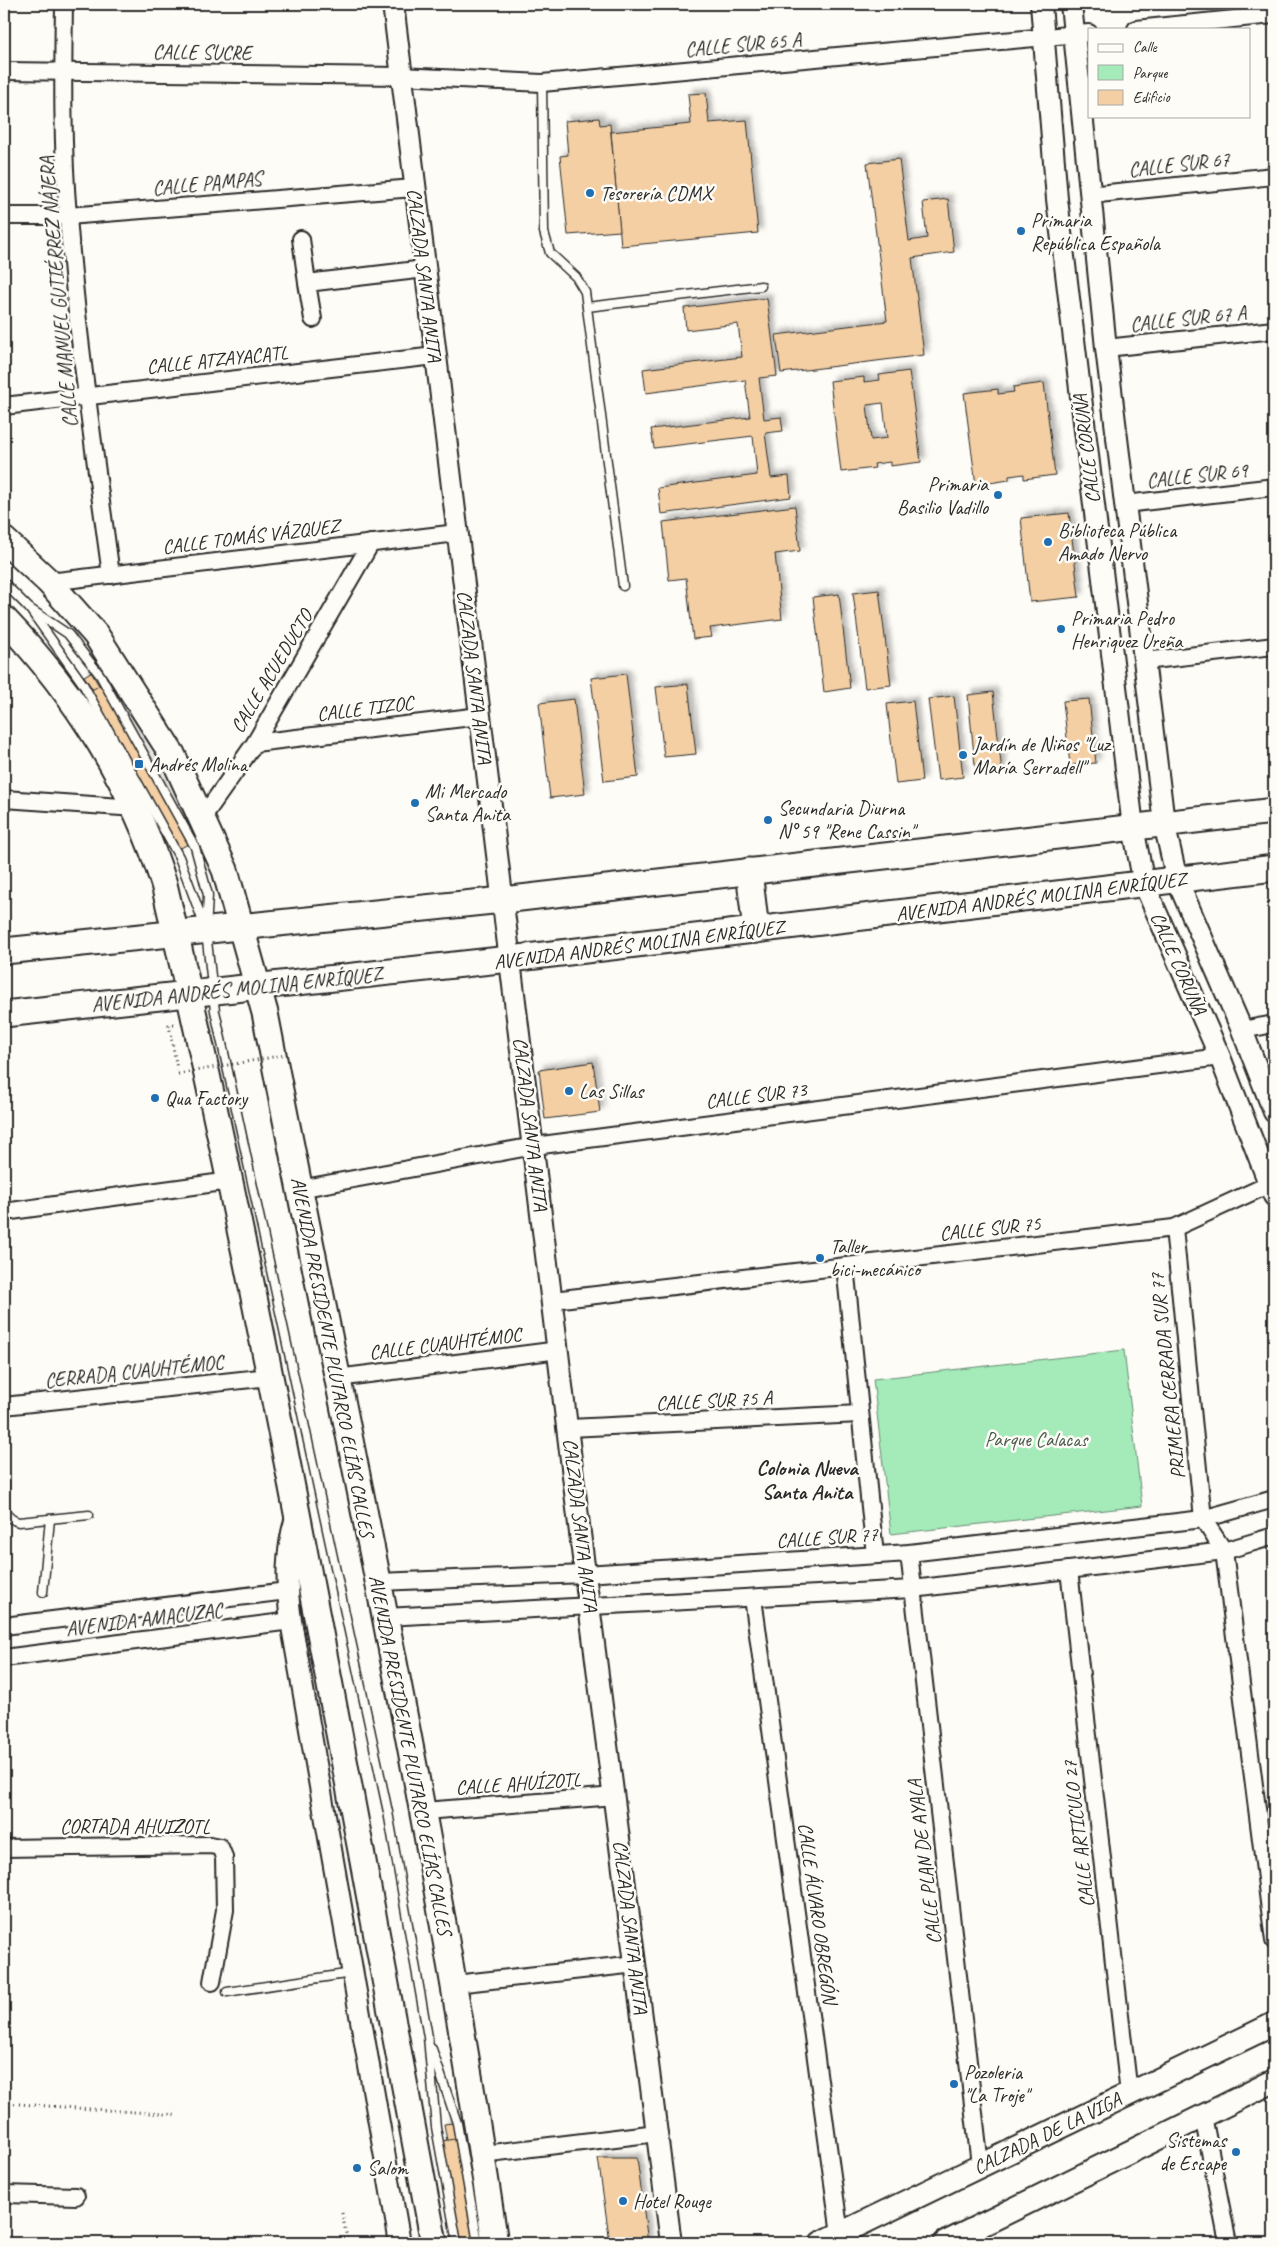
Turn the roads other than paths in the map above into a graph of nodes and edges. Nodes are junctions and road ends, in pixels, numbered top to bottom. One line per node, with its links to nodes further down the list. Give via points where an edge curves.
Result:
1 (64, 4): 10 (street, CALLE MANUEL GUTIÉRREZ NÁJERA)
2 (393, 4): 11 (street, CALZADA SANTA ANITA)
3 (1041, 4): 8 (street, CALLE CORUÑA)
4 (1071, 4): 7 (street, CALLE CORUÑA)
5 (1274, 15): 6 (street)
6 (1146, 28)
7 (1081, 34): 8 (street, CALLE SUR 65 A); 15 (street, CALLE CORUÑA)
8 (1044, 38): 12 (street, CALLE SUR 65 A); 49 (street, CALLE CORUÑA, via 1057,199)
9 (4, 70): 10 (street, CALLE SUCRE)
10 (63, 71): 11 (street, CALLE SUCRE); 17 (street, CALLE MANUEL GUTIÉRREZ NÁJERA)
11 (400, 76): 12 (street, CALLE SUR 65 A); 14 (street, CALZADA SANTA ANITA)
12 (542, 83): 22 (lane, via 544,232 550,253 576,277 585,292)
13 (1274, 176): 15 (street, CALLE SUR 67)
14 (414, 188): 17 (street, CALLE PAMPAS); 19 (street, CALZADA SANTA ANITA)
15 (1089, 196): 25 (street, CALLE CORUÑA)
16 (4, 216): 17 (street, CALLE PAMPAS)
17 (68, 216): 27 (street, CALLE MANUEL GUTIÉRREZ NÁJERA)
18 (301, 239): 20 (street)
19 (425, 269): 20 (street); 26 (street, CALZADA SANTA ANITA)
20 (307, 283): 23 (street)
21 (761, 286): 22 (lane)
22 (587, 307): 37 (lane)
23 (312, 319)
24 (1274, 330): 25 (street, CALLE SUR 67 A)
25 (1106, 348): 30 (street, CALLE CORUÑA)
26 (435, 356): 27 (street, CALLE ATZAYACATL); 31 (street, CALZADA SANTA ANITA)
27 (87, 395): 28 (street, CALLE ATZAYACATL); 34 (street, CALLE MANUEL GUTIÉRREZ NÁJERA)
28 (4, 406)
29 (1274, 487): 30 (street, CALLE SUR 69)
30 (1125, 504): 41 (street, CALLE CORUÑA)
31 (457, 533): 33 (street, CALLE TOMÁS VÁZQUEZ); 42 (street, CALZADA SANTA ANITA)
32 (4, 540): 35 (main road, AVENIDA PRESIDENTE PLUTARCO ELÍAS CALLES)
33 (371, 543): 34 (street, CALLE TOMÁS VÁZQUEZ); 43 (street, CALLE ACUEDUCTO)
34 (111, 575): 35 (street, CALLE TOMÁS VÁZQUEZ)
35 (49, 582): 47 (main road, AVENIDA PRESIDENTE PLUTARCO ELÍAS CALLES, via 96,636 172,754)
36 (4, 583): 38 (lane)
37 (623, 586)
38 (29, 608): 57 (lane, via 83,684 179,857); 57 (lane, via 68,634 100,675 195,848 208,895)
39 (6, 623): 45 (main road, via 61,687 93,732)
40 (1274, 646): 41 (street)
41 (1145, 662): 48 (street, CALLE CORUÑA)
42 (480, 716): 43 (street, CALLE TIZOC); 54 (street, CALZADA SANTA ANITA)
43 (255, 743): 47 (street, CALLE ACUEDUCTO)
44 (4, 799): 45 (street)
45 (136, 808): 58 (main road, via 164,884)
46 (1274, 810): 48 (main road)
47 (202, 817): 55 (main road, AVENIDA PRESIDENTE PLUTARCO ELÍAS CALLES, via 226,870)
48 (1164, 823): 49 (main road); 52 (street, CALLE CORUÑA)
49 (1133, 827): 51 (main road); 53 (street, CALLE CORUÑA)
50 (1274, 868): 52 (main road, AVENIDA ANDRÉS MOLINA ENRÍQUEZ)
51 (749, 872): 54 (main road); 56 (main road)
52 (1177, 880): 53 (main road, AVENIDA ANDRÉS MOLINA ENRÍQUEZ); 66 (street, CALLE CORUÑA)
53 (1144, 884): 56 (main road, AVENIDA ANDRÉS MOLINA ENRÍQUEZ); 67 (street, CALLE CORUÑA)
54 (503, 900): 55 (main road); 60 (street, CALZADA SANTA ANITA)
55 (243, 928): 57 (main road); 61 (main road, AVENIDA PRESIDENTE PLUTARCO ELÍAS CALLES)
56 (756, 930): 60 (main road, AVENIDA ANDRÉS MOLINA ENRÍQUEZ)
57 (206, 932): 58 (main road); 62 (lane)
58 (176, 935): 59 (main road); 63 (main road)
59 (4, 952)
60 (510, 959): 61 (main road, AVENIDA ANDRÉS MOLINA ENRÍQUEZ); 69 (street, CALZADA SANTA ANITA)
61 (258, 986): 62 (main road, AVENIDA ANDRÉS MOLINA ENRÍQUEZ); 72 (main road, AVENIDA PRESIDENTE PLUTARCO ELÍAS CALLES)
62 (213, 990): 63 (main road, AVENIDA ANDRÉS MOLINA ENRÍQUEZ); 115 (lane, via 388,1812)
63 (189, 993): 64 (main road, AVENIDA ANDRÉS MOLINA ENRÍQUEZ); 70 (main road)
64 (4, 1014)
65 (1274, 1024): 66 (street)
66 (1242, 1030): 68 (street, CALLE CORUÑA)
67 (1220, 1057): 69 (street, CALLE SUR 73); 71 (street, CALLE CORUÑA)
68 (1274, 1112)
69 (534, 1146): 72 (street, CALLE SUR 73); 76 (street, CALZADA SANTA ANITA)
70 (230, 1182): 73 (street); 78 (main road)
71 (1273, 1187): 74 (street, CALLE SUR 75)
72 (299, 1189): 79 (main road, AVENIDA PRESIDENTE PLUTARCO ELÍAS CALLES)
73 (4, 1212)
74 (1174, 1228): 75 (street, CALLE SUR 75); 88 (street, PRIMERA CERRADA SUR 77)
75 (845, 1266): 76 (street, CALLE SUR 75); 81 (street)
76 (553, 1300): 77 (street, CALZADA SANTA ANITA)
77 (559, 1350): 79 (street, CALLE CUAUHTÉMOC); 82 (street, CALZADA SANTA ANITA)
78 (269, 1377): 80 (street, CERRADA CUAUHTÉMOC); 85 (main road)
79 (337, 1378): 95 (main road, AVENIDA PRESIDENTE PLUTARCO ELÍAS CALLES)
80 (4, 1406)
81 (860, 1414): 82 (street, CALLE SUR 75 A); 92 (street)
82 (569, 1428): 94 (street, CALZADA SANTA ANITA)
83 (4, 1483): 87 (lane, via 4,1508 12,1520)
84 (1274, 1499): 88 (street, CALLE SUR 77)
85 (297, 1512): 97 (street, via 289,1540); 126 (main road)
86 (89, 1515): 87 (lane)
87 (50, 1519): 98 (lane)
88 (1203, 1519): 90 (street); 91 (street, CALLE SUR 77)
89 (1274, 1536): 90 (street)
90 (1224, 1551): 93 (street); 108 (street)
91 (909, 1553): 92 (street, CALLE SUR 77); 96 (street, CALLE PLAN DE AYALA)
92 (875, 1555): 94 (street, CALLE SUR 77)
93 (1069, 1570): 96 (street); 117 (street, CALLE ARTICULO 27)
94 (585, 1574): 95 (street, CALLE SUR 77); 100 (street, CALZADA SANTA ANITA)
95 (378, 1582): 101 (main road, AVENIDA PRESIDENTE PLUTARCO ELÍAS CALLES)
96 (913, 1589): 99 (street); 121 (street, CALLE PLAN DE AYALA)
97 (287, 1591): 102 (street); 103 (street, AVENIDA AMACUZAC)
98 (43, 1592)
99 (753, 1598): 100 (street); 124 (street, CALLE ÁLVARO OBREGÓN)
100 (591, 1607): 101 (street); 105 (street, CALZADA SANTA ANITA)
101 (385, 1617): 106 (main road, AVENIDA PRESIDENTE PLUTARCO ELÍAS CALLES)
102 (290, 1621): 104 (street, AVENIDA AMACUZAC); 110 (street)
103 (4, 1626)
104 (4, 1658)
105 (615, 1796): 106 (street, CALLE AHUÍZOTL); 109 (street, CALZADA SANTA ANITA)
106 (424, 1811): 112 (main road, AVENIDA PRESIDENTE PLUTARCO ELÍAS CALLES)
107 (4, 1848): 111 (street, CORTADA AHUIZOTL, via 220,1847 224,1856 225,1910)
108 (1274, 1941)
109 (636, 1964): 112 (street); 119 (street, CALZADA SANTA ANITA)
110 (352, 1974): 113 (lane); 125 (street)
111 (212, 1982)
112 (455, 1984): 120 (main road, AVENIDA PRESIDENTE PLUTARCO ELÍAS CALLES)
113 (227, 1992)
114 (1274, 2024): 117 (main road, CALZADA DE LA VIGA)
115 (428, 2037): 127 (lane, via 436,2126); 128 (lane, via 457,2123)
116 (1274, 2081): 118 (main road)
117 (1129, 2094): 121 (main road, CALZADA DE LA VIGA)
118 (1203, 2116): 131 (main road); 132 (street)
119 (657, 2133): 120 (street); 130 (street, CALZADA SANTA ANITA)
120 (482, 2154): 129 (main road, AVENIDA PRESIDENTE PLUTARCO ELÍAS CALLES)
121 (980, 2165): 124 (main road, CALZADA DE LA VIGA)
122 (4, 2194): 123 (street)
123 (76, 2196)
124 (831, 2238)
125 (400, 2243)
126 (434, 2243)
127 (456, 2243)
128 (478, 2243)
129 (495, 2243)
130 (671, 2243)
131 (945, 2243)
132 (1228, 2243)

